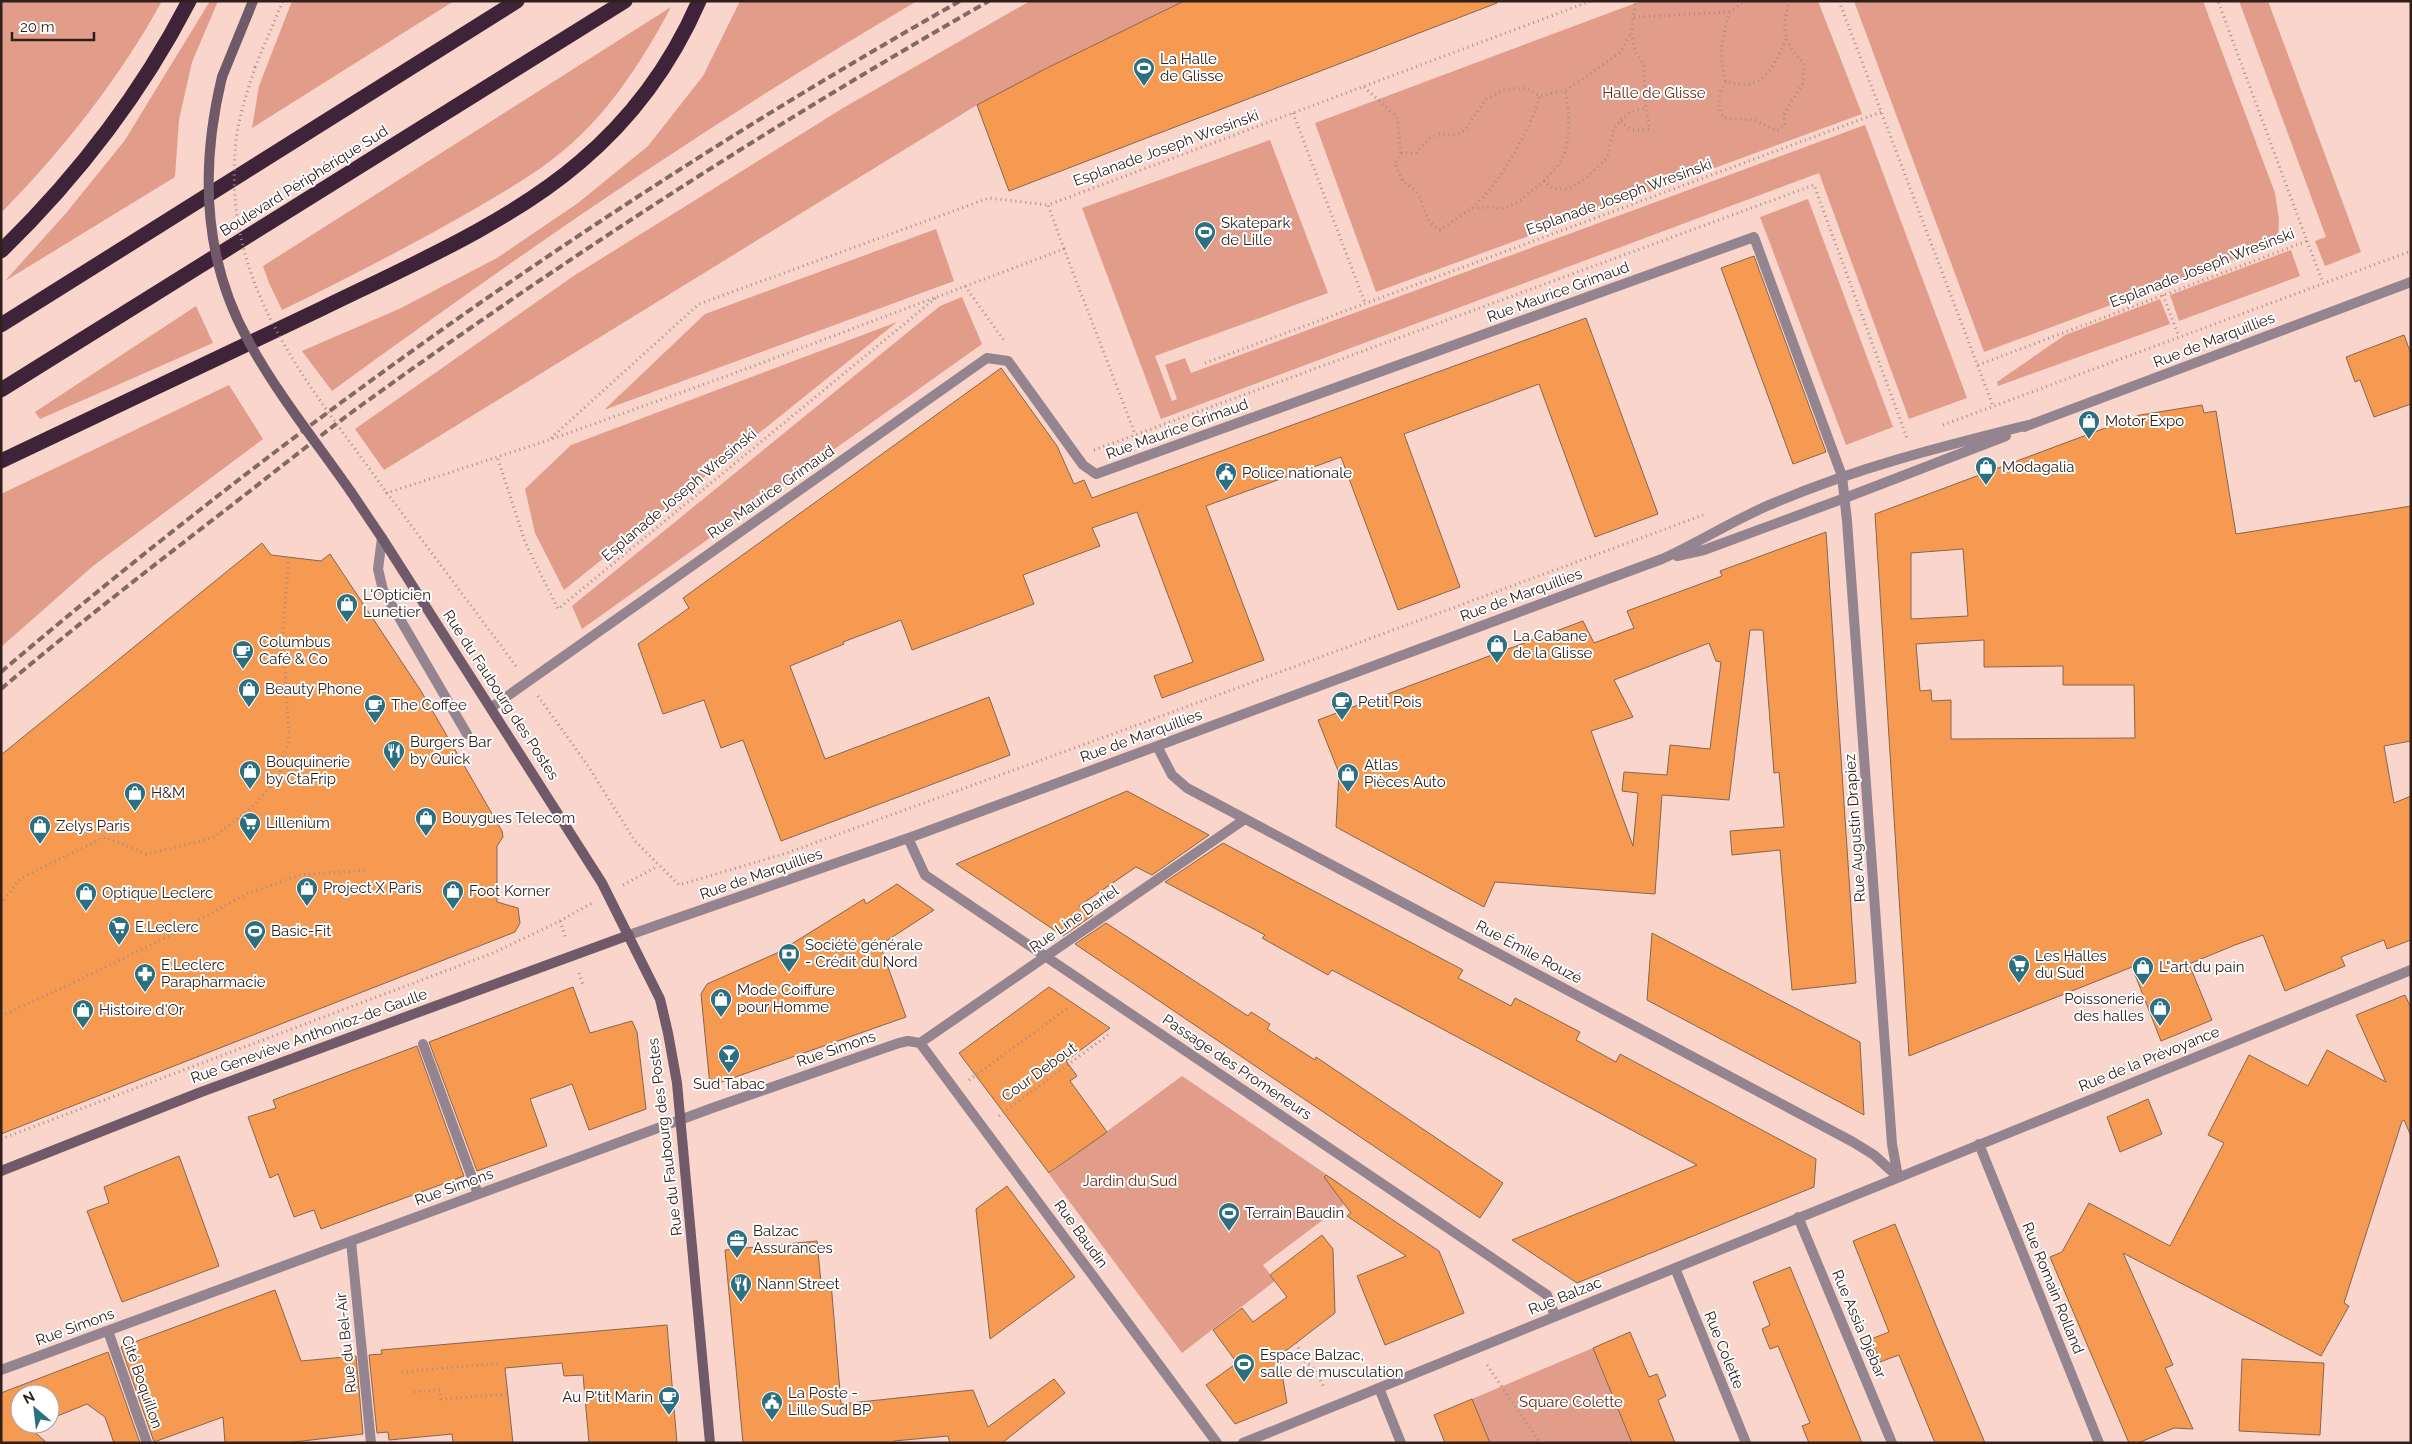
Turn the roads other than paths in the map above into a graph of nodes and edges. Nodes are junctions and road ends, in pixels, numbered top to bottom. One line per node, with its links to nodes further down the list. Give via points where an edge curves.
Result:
1 (189, 1): 6 (highway, via 154,64 94,146 54,198)
2 (253, 1): 14 (main road, Rue du Faubourg des Postes, bridge, via 222,77 212,123 207,189 212,238 226,290 257,356)
3 (517, 1): 8 (highway)
4 (626, 1): 9 (highway, Boulevard Périphérique Sud)
5 (699, 1): 11 (highway, via 678,45 642,97 580,162 527,200 371,285)
6 (1, 251)
7 (2411, 282): 10 (street, Rue de Marquillies)
8 (1, 325)
9 (1, 390)
10 (2028, 425): 12 (street, Rue de Marquillies); 13 (street, Rue de Marquillies, via 1968,452)
11 (1, 461)
12 (1842, 476): 13 (street, Rue Augustin Drapiez); 15 (street, Rue de Marquillies, via 1758,510); 16 (street, Rue Maurice Grimaud, via 1754,237 1096,474 1083,465 1008,361 987,358)
13 (1846, 498): 15 (street, Rue de Marquillies, via 1704,550); 29 (street, Rue Augustin Drapiez, via 1892,1144)
14 (382, 538): 16 (main road, Rue du Faubourg des Postes); 17 (street, via 378,569 383,590)
15 (1662, 560): 18 (street, Rue de Marquillies)
16 (492, 707): 21 (main road, Rue du Faubourg des Postes, via 586,856)
17 (467, 734)
18 (1157, 746): 19 (street, Rue Émile Rouzé, via 1176,780); 20 (street, Rue de Marquillies)
19 (1245, 819): 22 (street, Rue Line Dariel); 29 (street, Rue Émile Rouzé, via 1853,1142 1874,1155)
20 (908, 838): 21 (street, Rue de Marquillies); 22 (street, Passage des Promeneurs, via 925,875)
21 (630, 936): 26 (main road, Rue du Faubourg des Postes, via 665,1017); 28 (main road, Rue Geneviève Anthonioz-de Gaulle, via 201,1092)
22 (1047, 956): 24 (street, Rue Line Dariel); 34 (street, Passage des Promeneurs, via 1547,1295)
23 (2411, 970): 27 (street, Rue de la Prévoyance)
24 (920, 1043): 26 (street, Rue Simons, via 899,1043); 41 (street, Rue Baudin)
25 (423, 1044): 30 (street)
26 (681, 1119): 30 (street, Rue Simons); 40 (main road, Rue du Faubourg des Postes)
27 (1979, 1144): 29 (street, Rue de la Prévoyance); 46 (street, Rue Romain Rolland)
28 (1, 1171)
29 (1898, 1177): 31 (street, Rue Balzac)
30 (478, 1194): 32 (street, Rue Simons)
31 (1798, 1218): 33 (street, Rue Balzac); 45 (street, Rue Assia Djebar)
32 (350, 1241): 35 (street, Rue Simons); 39 (street, Rue du Bel-Air)
33 (1674, 1268): 34 (street, Rue Balzac); 44 (street, Rue Colette)
34 (1556, 1316): 37 (street, Rue Balzac)
35 (108, 1331): 36 (street, Rue Simons); 38 (street, Cité Boquillon)
36 (1, 1370)
37 (1379, 1388): 42 (street, Rue Balzac); 43 (street)
38 (147, 1443)
39 (371, 1443)
40 (710, 1443)
41 (1218, 1443)
42 (1243, 1443)
43 (1401, 1443)
44 (1746, 1443)
45 (1892, 1443)
46 (2099, 1443)

